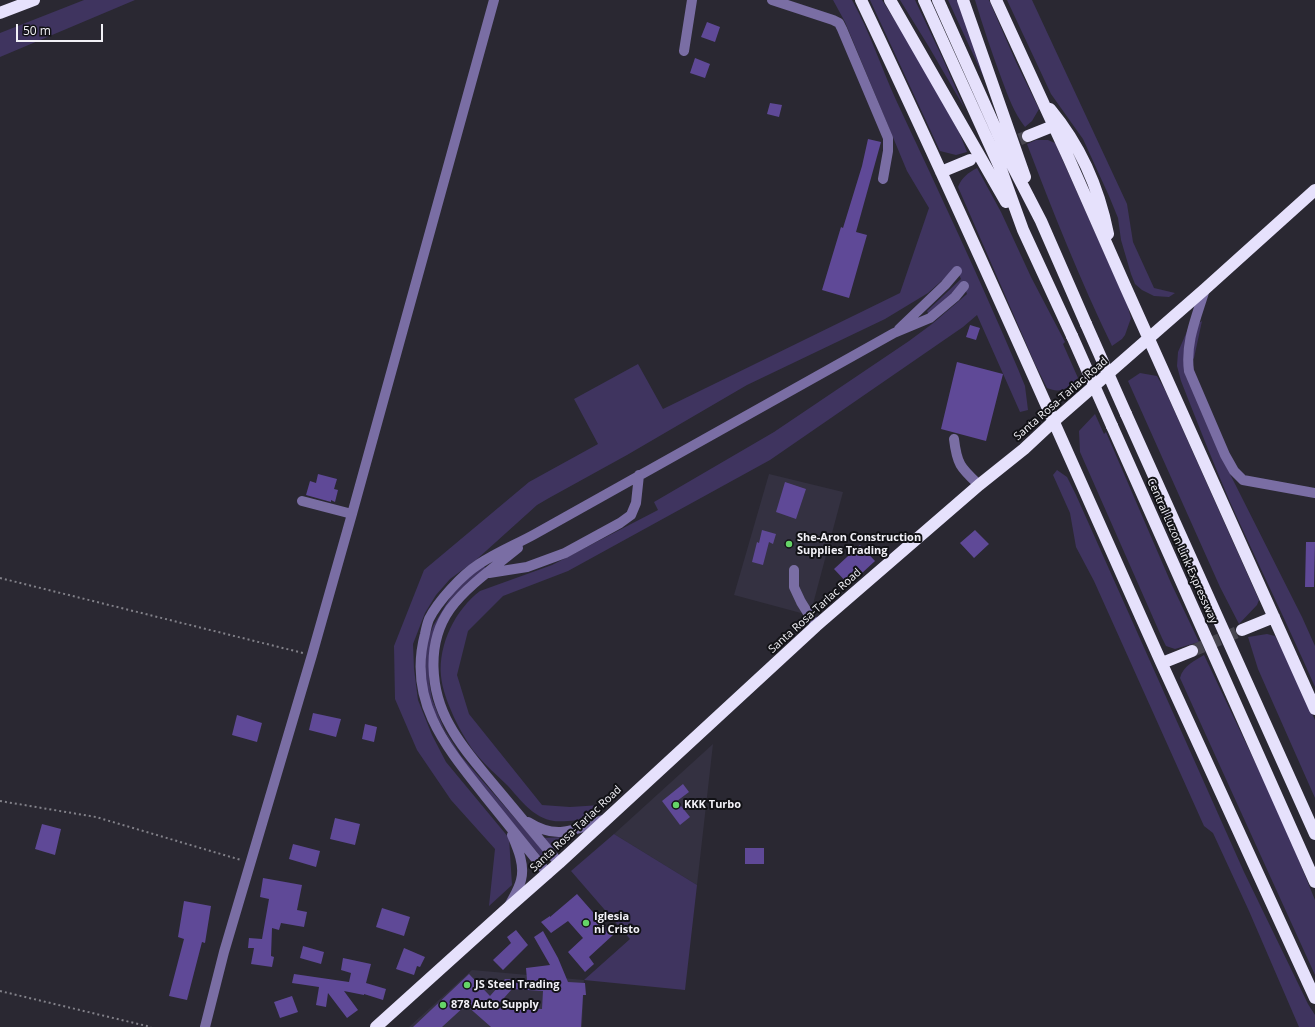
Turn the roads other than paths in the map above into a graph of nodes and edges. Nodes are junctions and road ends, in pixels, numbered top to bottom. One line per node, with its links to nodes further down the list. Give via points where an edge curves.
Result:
1 (34, 0): 11 (highway)
2 (494, 0): 34 (street)
3 (692, 0): 12 (street)
4 (772, 0): 18 (street, via 839,23 888,138)
5 (861, 0): 17 (highway)
6 (890, 0): 21 (highway)
7 (924, 0): 21 (highway, via 1002,172)
8 (938, 0): 20 (highway, via 1011,163)
9 (963, 0): 20 (highway)
10 (996, 0): 13 (highway)
11 (0, 13)
12 (684, 51)
13 (1039, 96): 14 (highway); 22 (highway, via 1062,123 1078,148 1101,203)
14 (1053, 126): 15 (highway); 22 (highway)
15 (1028, 136)
16 (970, 160): 17 (highway)
17 (941, 172): 28 (highway)
18 (883, 179)
19 (1315, 190): 25 (highway, Santa Rosa-Tarlac Road)
20 (1041, 221): 47 (highway, Central Luzon Link Expressway, bridge)
21 (1023, 230): 50 (highway, Central Luzon Link Expressway, bridge)
22 (1112, 255): 27 (highway)
23 (957, 271): 26 (street)
24 (964, 286): 26 (street, via 930,318)
25 (1205, 289): 27 (highway, Santa Rosa-Tarlac Road); 32 (street, via 1191,333 1189,371 1225,455 1234,471 1243,480)
26 (894, 333): 30 (street)
27 (1149, 339): 28 (highway, Santa Rosa-Tarlac Road); 38 (highway)
28 (1054, 421): 31 (highway, Santa Rosa-Tarlac Road); 42 (highway)
29 (954, 439): 31 (street, via 960,465)
30 (639, 475): 35 (street); 37 (street, via 636,504 631,515 620,523 565,553 527,567)
31 (979, 486): 39 (highway, Santa Rosa-Tarlac Road)
32 (1315, 493)
33 (302, 501): 34 (street)
34 (352, 514): 53 (street, via 224,952)
35 (536, 534): 37 (street); 46 (street, via 478,564 440,602 429,620 422,644 419,669 426,705 437,732 454,758)
36 (794, 570): 39 (street, via 794,587)
37 (487, 574): 44 (street, via 450,609 434,647 433,668 438,699 450,726 465,750)
38 (1274, 617): 40 (highway); 43 (highway)
39 (816, 626): 45 (highway, Santa Rosa-Tarlac Road)
40 (1242, 630)
41 (1192, 651): 42 (highway)
42 (1162, 663): 52 (highway)
43 (1315, 710)
44 (520, 816): 45 (street, via 537,828 552,833 567,832); 48 (street)
45 (608, 818): 48 (highway, Santa Rosa-Tarlac Road)
46 (508, 826): 49 (street); 51 (street, via 520,856 522,869 521,880)
47 (1315, 834)
48 (559, 863): 49 (highway, Santa Rosa-Tarlac Road)
49 (548, 874): 51 (highway, Santa Rosa-Tarlac Road)
50 (1315, 882)
51 (509, 907): 54 (highway, Santa Rosa-Tarlac Road)
52 (1315, 998)
53 (205, 1027)
54 (376, 1027)

